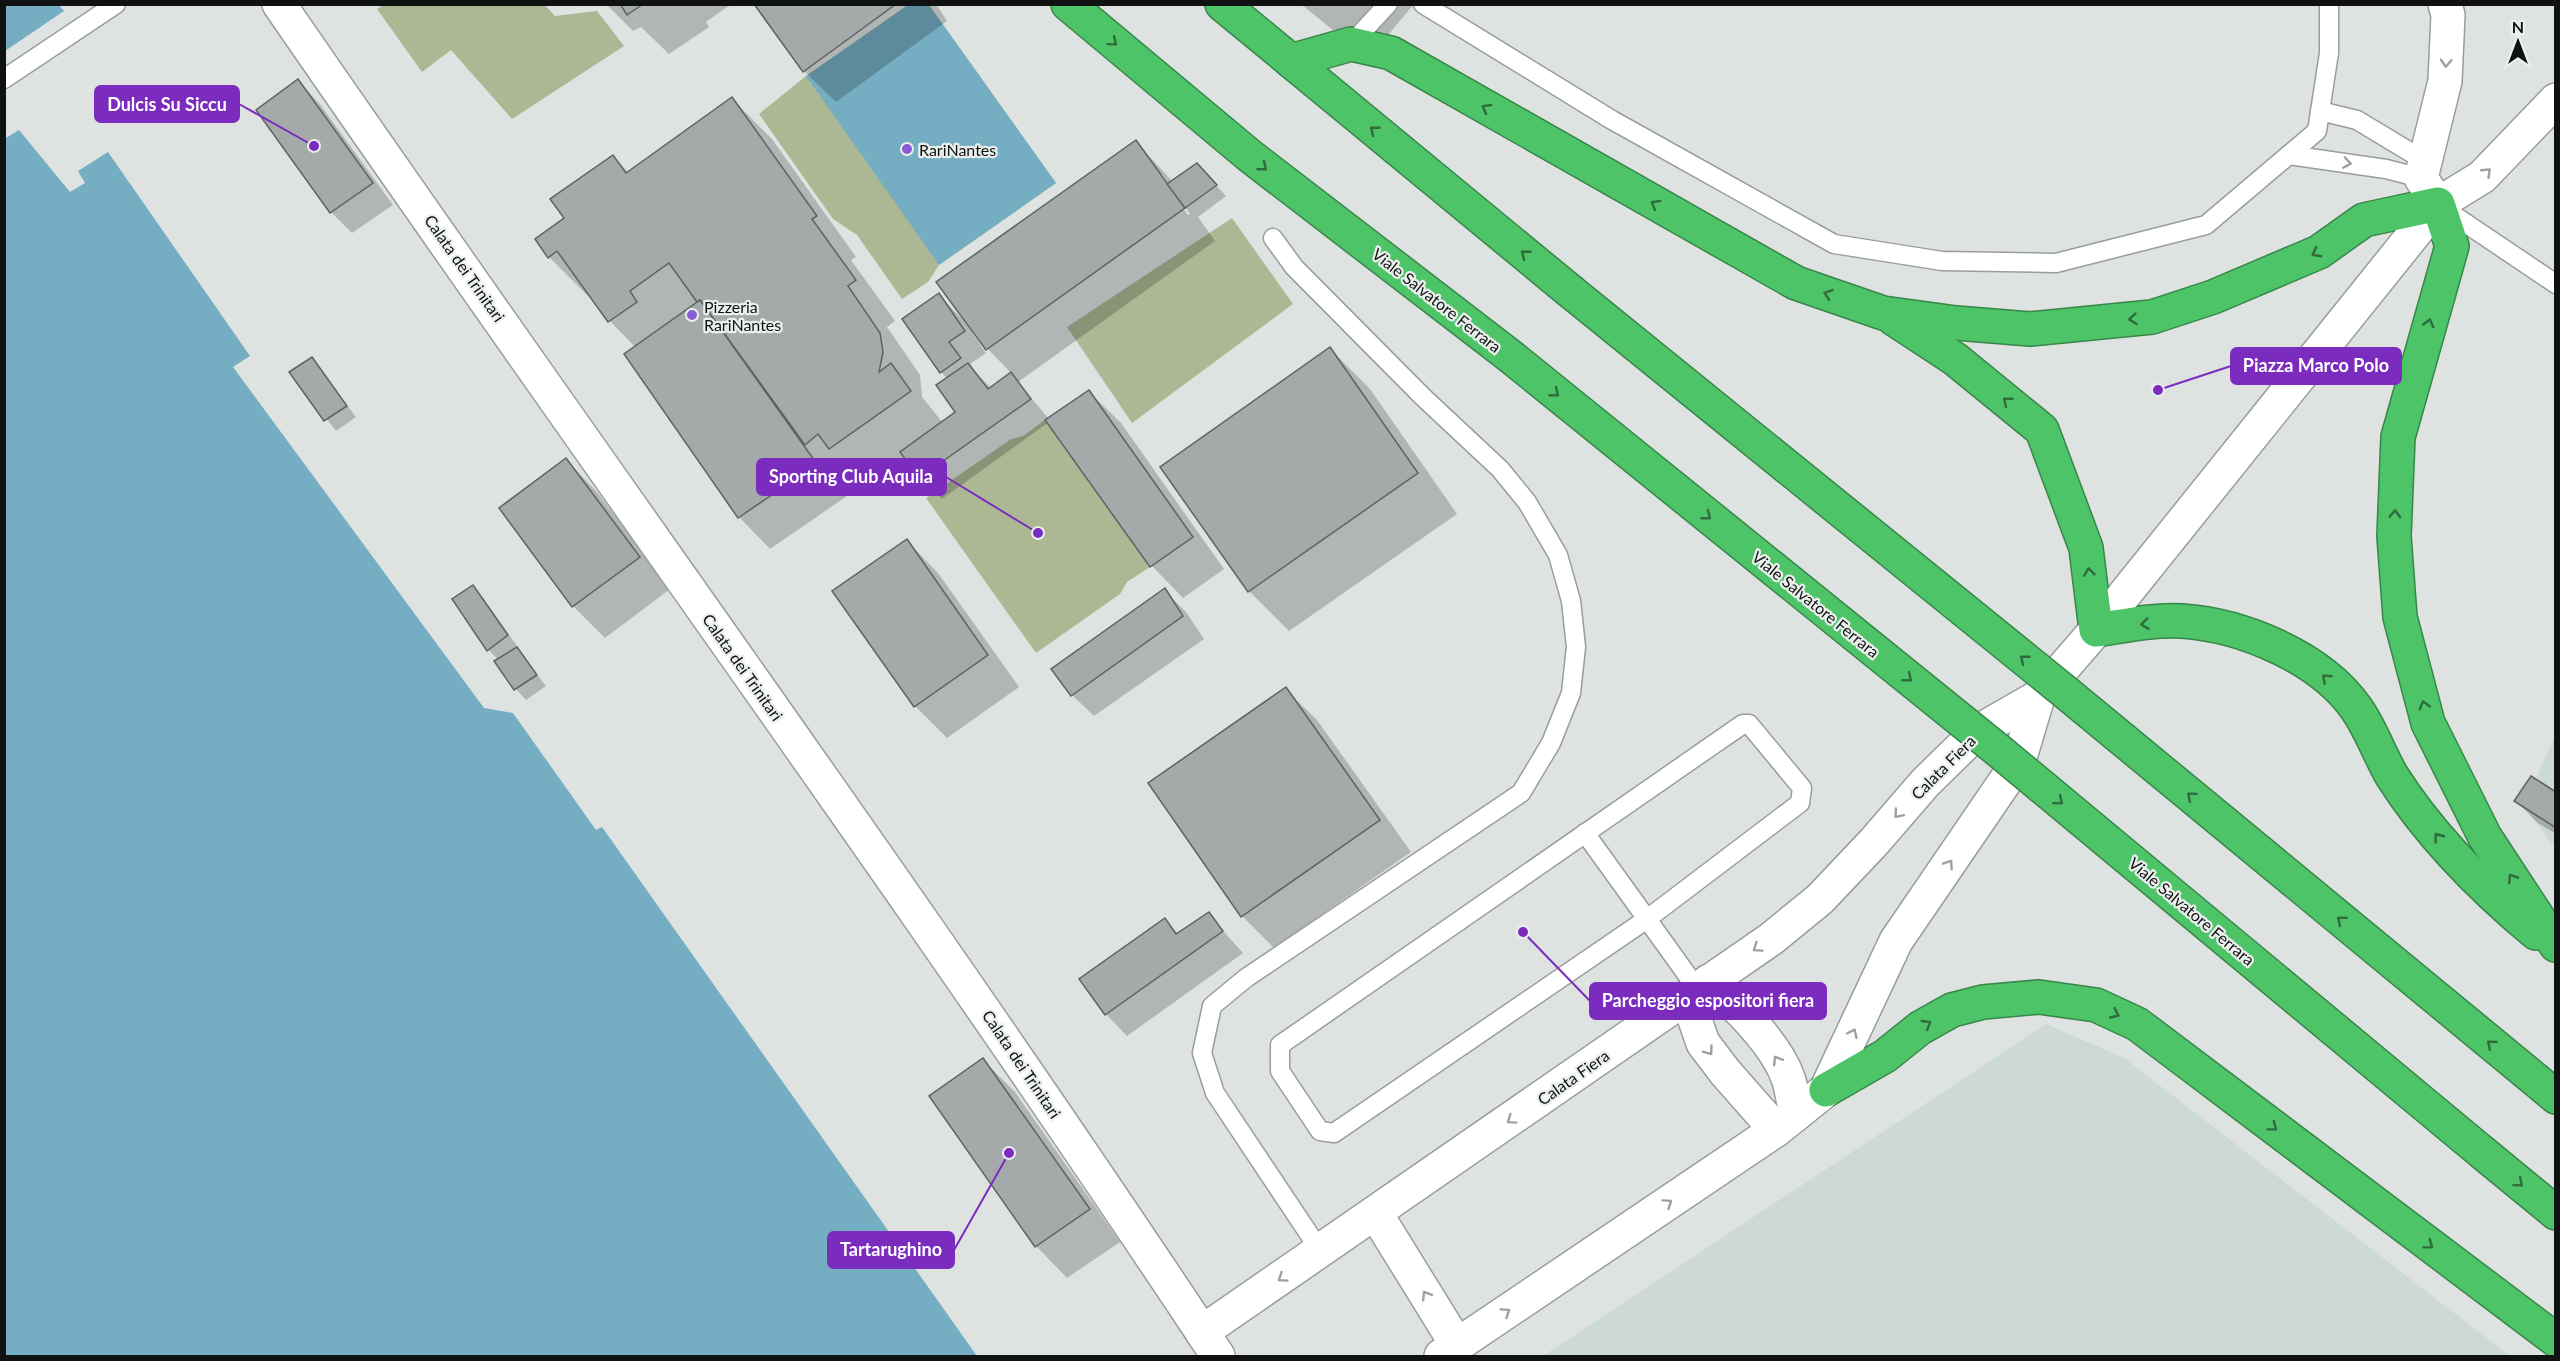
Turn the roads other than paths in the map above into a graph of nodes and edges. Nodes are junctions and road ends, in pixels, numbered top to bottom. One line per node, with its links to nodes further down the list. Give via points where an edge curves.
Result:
1 (116, 4): 11 (lane)
2 (279, 4): 33 (street, Calata dei Trinitari, via 856,830 992,1018)
3 (1068, 4): 29 (highway, Viale Salvatore Ferrara, one-way to 29, bridge, via 1250,156 1510,356 1999,751)
4 (1222, 4): 10 (highway)
5 (1388, 4): 9 (lane)
6 (1423, 4): 14 (lane, via 1671,153 1834,244 1942,261 2056,263 2206,225)
7 (2329, 4): 13 (lane, via 2329,53)
8 (2445, 4): 15 (street, one-way to 15, via 2445,81)
9 (1352, 44): 10 (highway); 18 (highway, one-way to 9, via 1796,283 1391,54)
10 (1291, 61): 26 (highway, one-way to 10, bridge)
11 (4, 79)
12 (2556, 100): 15 (street, one-way to 12, via 2482,177)
13 (2320, 111): 14 (lane, via 2317,130); 15 (lane, via 2357,120)
14 (2289, 155): 15 (lane, one-way to 15, via 2386,169)
15 (2428, 181): 17 (lane); 18 (highway, one-way to 18, via 2319,252 2213,297 2152,317 2030,329); 19 (street); 23 (highway, one-way to 15, via 2485,837 2428,723 2400,617 2394,536 2398,437 2452,246)
16 (1273, 238): 31 (lane, via 1294,267 1500,469 1527,502 1558,555 1571,600 1576,647 1571,693 1551,743 1521,793 1246,978 1212,1006 1202,1053 1215,1093)
17 (2556, 284)
18 (1884, 313): 19 (highway, one-way to 18, via 2086,548 2042,430 1955,359)
19 (2096, 630): 20 (street); 24 (highway, one-way to 19, via 2495,899 2443,844 2392,777 2355,707 2321,673 2278,646 2229,628 2181,621)
20 (2038, 697): 25 (street, Calata Fiera, one-way to 25, via 1977,732 1820,899 1771,939); 27 (street, one-way to 20, via 1896,940 2019,761)
21 (1585, 833): 22 (lane); 22 (lane, via 1743,724 1749,724 1802,788 1800,803); 22 (lane, via 1280,1045 1280,1071 1320,1131 1334,1133)
22 (1647, 919): 25 (lane)
23 (2556, 945)
24 (2556, 950)
25 (1698, 989): 28 (street, one-way to 28, via 1703,1042 1725,1072); 28 (street, one-way to 25, via 1788,1077 1766,1042 1742,1010); 30 (street, Calata Fiera, one-way to 30)
26 (2546, 1089)
27 (1826, 1090): 28 (street); 32 (highway, one-way to 32, via 1952,1010 1983,1002 2039,997 2096,1005 2137,1024)
28 (1786, 1122): 34 (street, one-way to 28)
29 (2556, 1213)
30 (1376, 1214): 31 (street, Calata Fiera); 34 (street, one-way to 30)
31 (1321, 1252): 33 (street, Calata Fiera, one-way to 33)
32 (2556, 1340)
33 (1210, 1344)
34 (1449, 1351)

